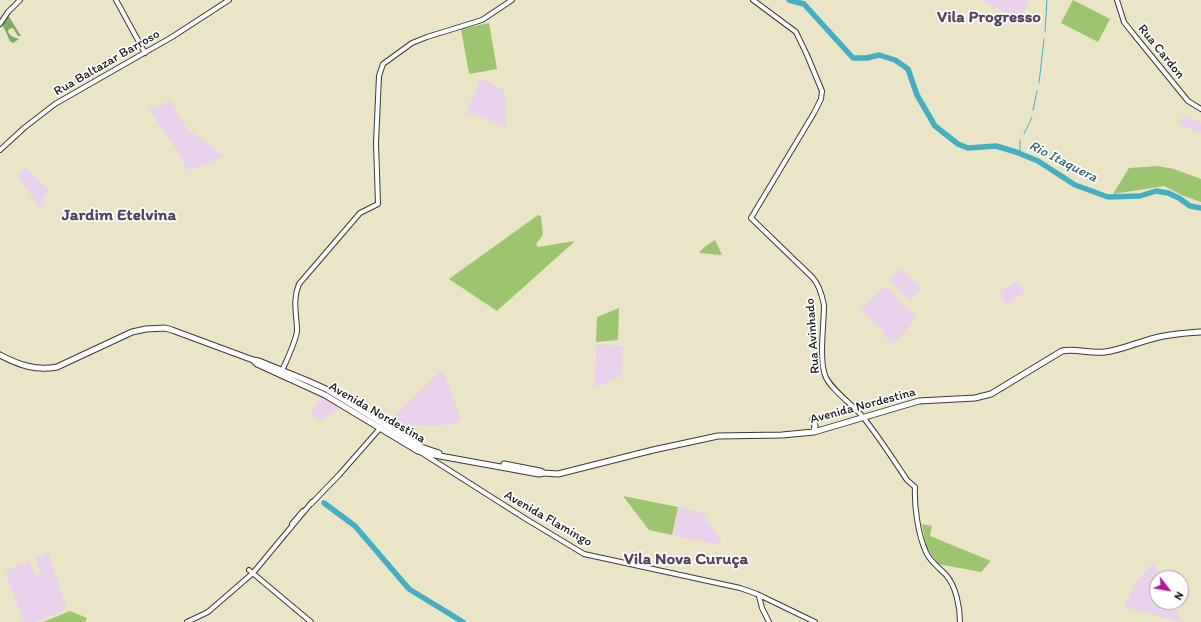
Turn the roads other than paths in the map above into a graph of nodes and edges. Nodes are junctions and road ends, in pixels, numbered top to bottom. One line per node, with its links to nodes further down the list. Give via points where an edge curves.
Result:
1 (20, 0): 7 (street)
2 (116, 0): 8 (street)
3 (229, 0): 8 (street, Rua Baltazar Barroso)
4 (512, 0): 13 (street, via 482,20 412,42 383,64 379,76 376,143 378,204 363,210 299,284 294,307 296,334)
5 (753, 0): 14 (street, Rua Avinhado, via 796,32 820,85 822,96 751,218 812,277 818,286 824,305 824,374)
6 (1117, 0): 9 (street, Rua Cardon, via 1124,22 1188,101)
7 (0, 24)
8 (145, 53): 10 (street, Rua Baltazar Barroso, via 55,104)
9 (1201, 109)
10 (0, 150)
11 (1201, 332): 14 (main road, Avenida Nordestina, via 1157,337 1103,353 1062,351 991,394 975,398 919,401)
12 (0, 355): 13 (main road, Avenida Nordestina, via 24,366 46,369 57,367 132,332 163,328)
13 (281, 372): 16 (main road, Avenida Nordestina)
14 (863, 418): 17 (main road, Avenida Nordestina); 27 (street, Rua Avinhado, via 907,480 915,487 916,512 925,551 950,580)
15 (813, 419): 17 (main road)
16 (382, 426): 18 (main road, Avenida Nordestina); 19 (main road, Avenida Nordestina); 21 (street, via 339,475 297,517 290,530)
17 (814, 432): 19 (main road, Avenida Nordestina, via 718,436 558,474 533,473)
18 (418, 451): 19 (main road, Avenida Nordestina); 20 (street, Avenida Flamingo)
19 (438, 454): 20 (street)
20 (439, 464): 22 (street, Avenida Flamingo, via 584,554 740,588)
21 (251, 572): 23 (street, via 208,612); 24 (street)
22 (759, 596): 25 (street); 26 (street, Avenida Flamingo)
23 (187, 622)
24 (311, 622)
25 (768, 622)
26 (815, 622)
27 (960, 622)

